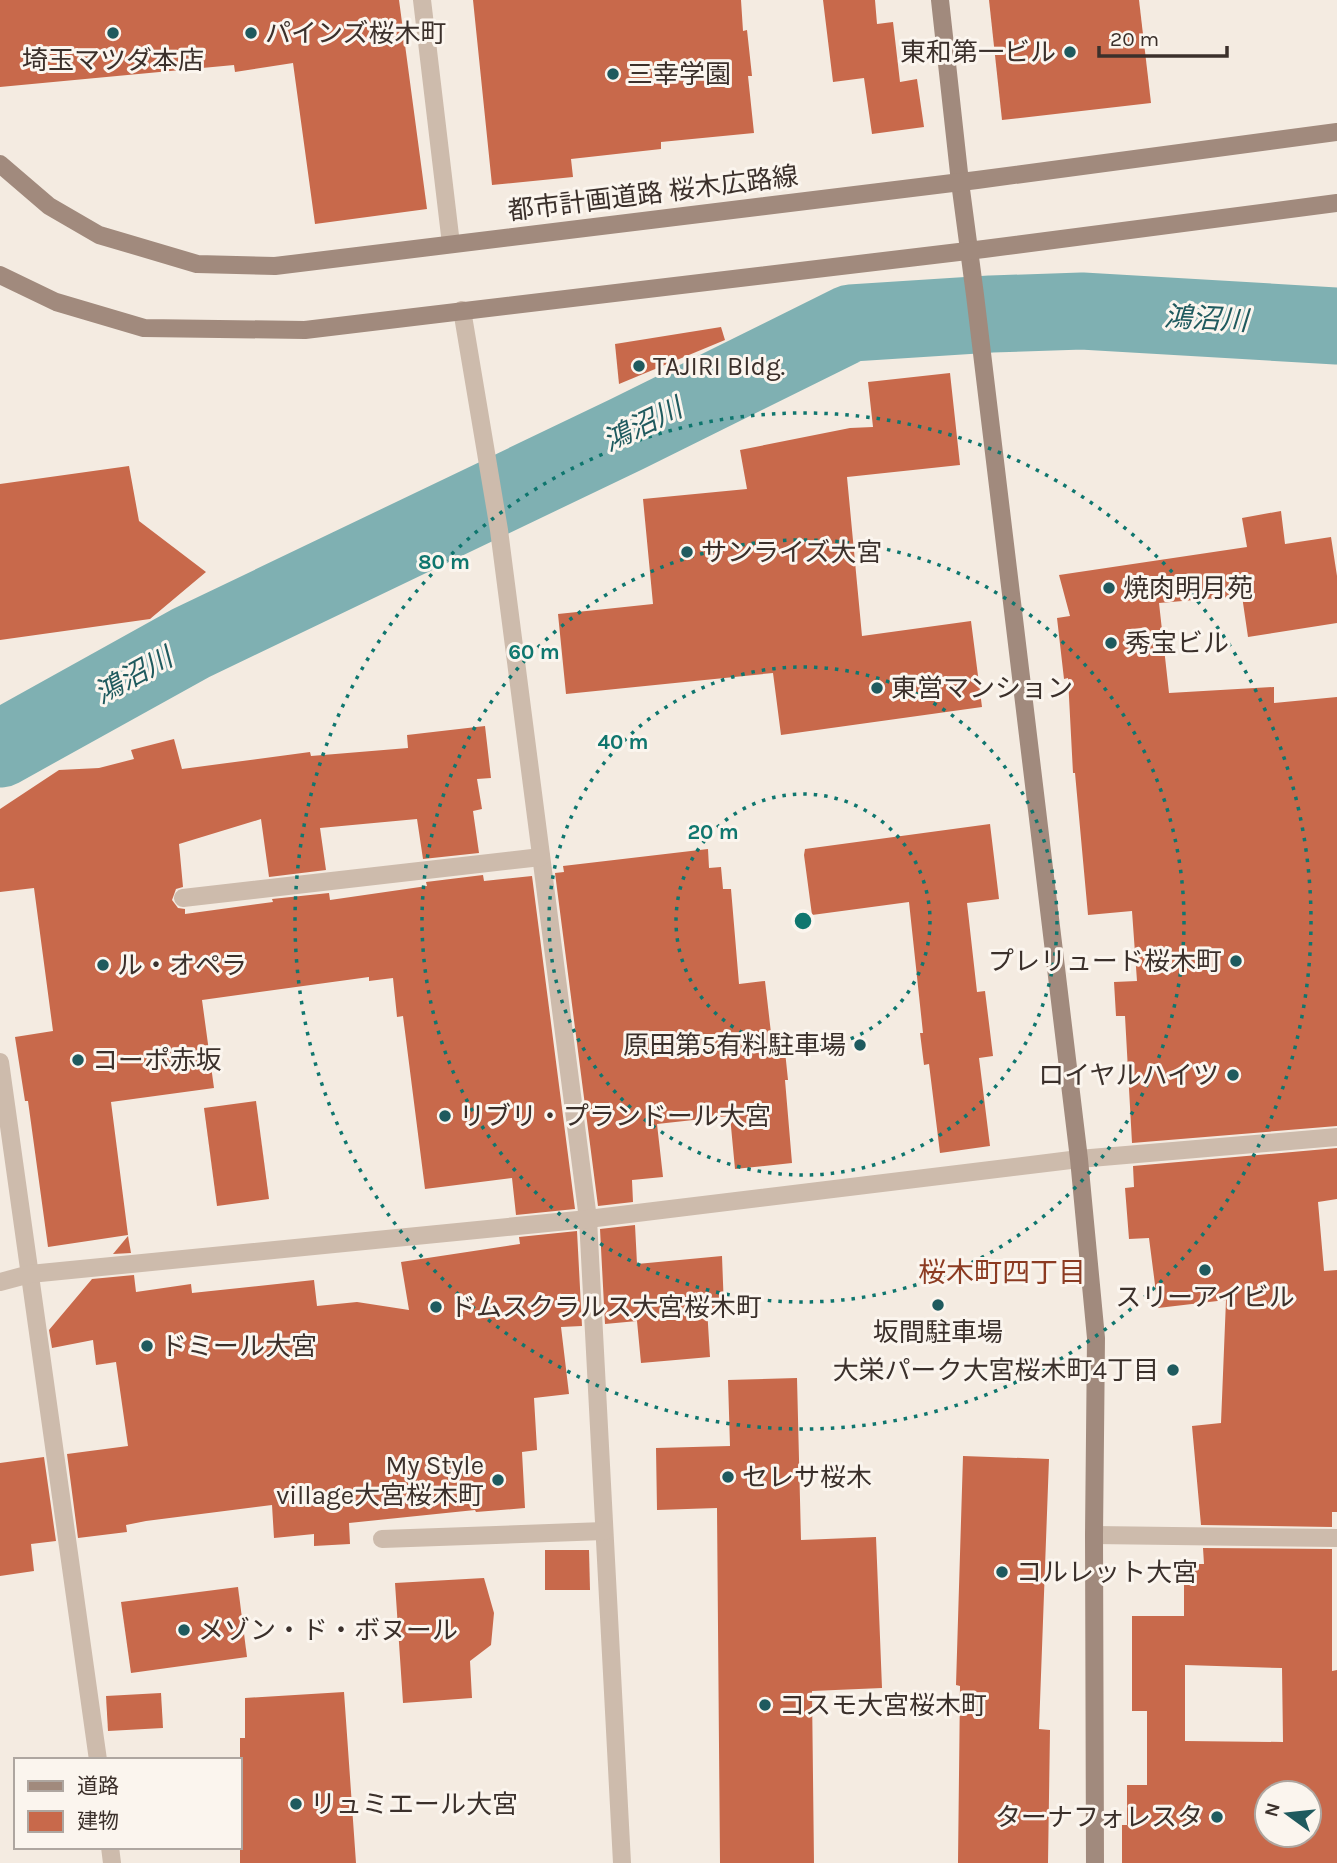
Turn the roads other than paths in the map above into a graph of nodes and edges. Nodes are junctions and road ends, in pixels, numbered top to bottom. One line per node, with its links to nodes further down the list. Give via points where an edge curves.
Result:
1 (422, 0): 7 (street)
2 (940, 0): 5 (street)
3 (1337, 132): 5 (street, 都市計画道路 桜木広路線)
4 (0, 164): 7 (street, 都市計画道路 桜木広路線, via 49,206 99,235 197,264 275,266)
5 (960, 182): 7 (street, 都市計画道路 桜木広路線); 8 (street)
6 (1337, 203): 8 (street)
7 (451, 244)
8 (970, 250): 10 (street); 15 (street)
9 (0, 275): 10 (street, via 56,302 144,328 305,330)
10 (462, 310): 11 (street, via 499,530)
11 (541, 857): 12 (street); 16 (street)
12 (183, 898)
13 (0, 1062): 17 (street)
14 (1337, 1137): 15 (street)
15 (1079, 1160): 16 (street); 20 (street, via 1096,1338)
16 (588, 1219): 17 (street); 19 (street)
17 (30, 1274): 18 (street); 23 (street)
18 (0, 1282)
19 (604, 1531): 22 (street); 24 (street)
20 (1094, 1535): 21 (street); 25 (street)
21 (1337, 1538)
22 (382, 1539)
23 (98, 1758)
24 (621, 1863)
25 (1095, 1863)

